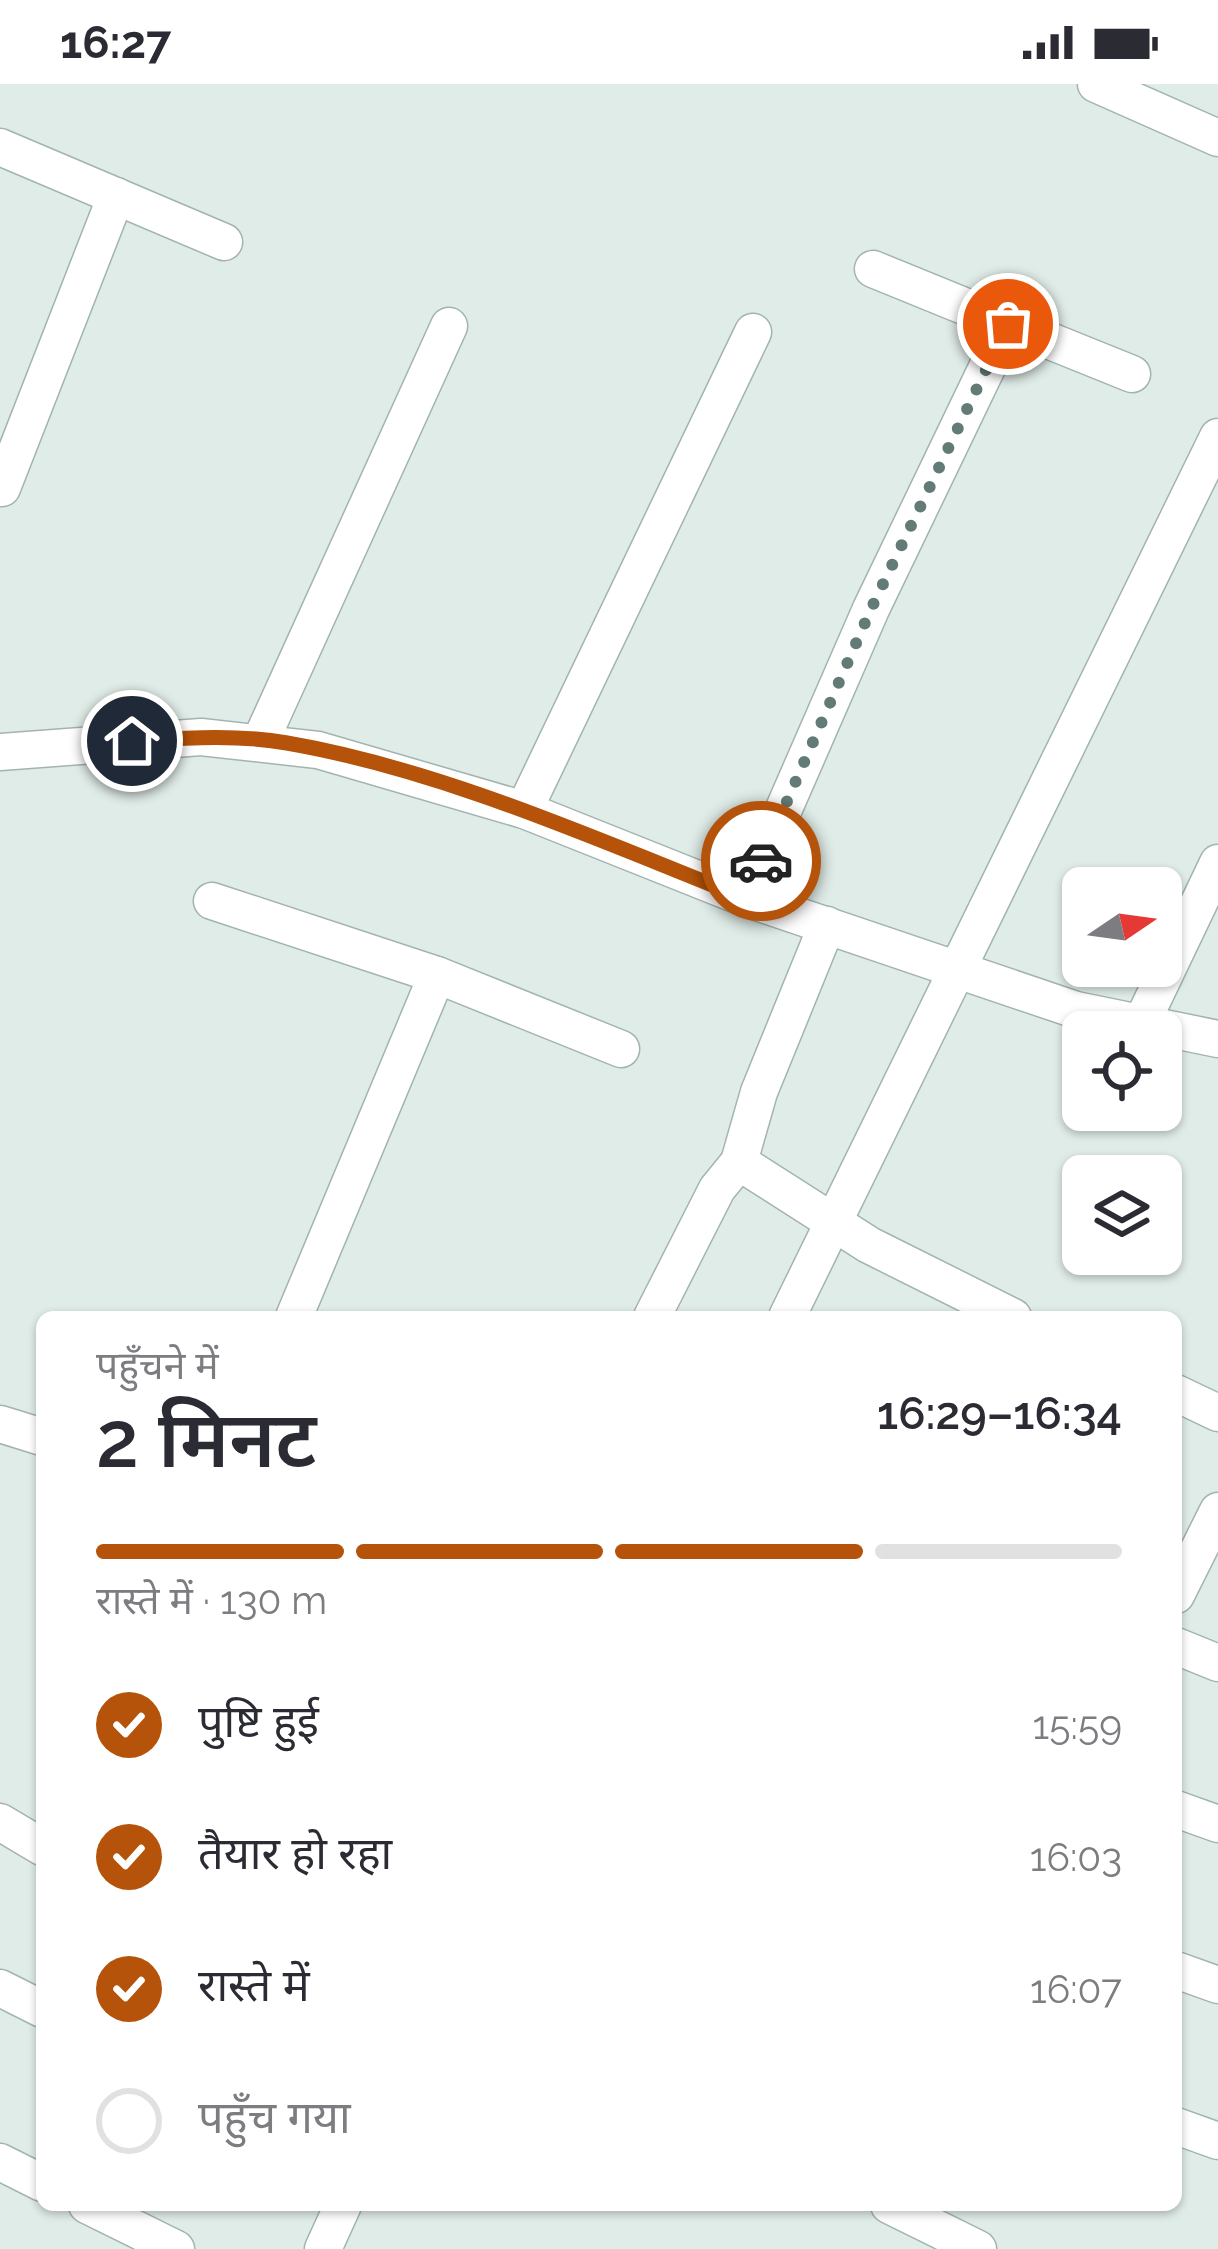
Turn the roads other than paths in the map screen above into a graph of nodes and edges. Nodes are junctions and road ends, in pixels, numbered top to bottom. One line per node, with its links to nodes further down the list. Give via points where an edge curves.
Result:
1 (1096, 84): 2 (street)
2 (1218, 138)
3 (0, 147): 4 (street)
4 (116, 196): 5 (street); 12 (street)
5 (224, 242)
6 (873, 269): 7 (street)
7 (1008, 324): 10 (street); 17 (street)
8 (449, 326): 13 (street)
9 (753, 332): 15 (street)
10 (1132, 374)
11 (1218, 437): 20 (street)
12 (2, 488)
13 (261, 740): 14 (street); 15 (street)
14 (0, 752)
15 (524, 810): 17 (street)
16 (1218, 863): 23 (street)
17 (745, 898): 19 (street)
18 (212, 901): 21 (street)
19 (826, 925): 20 (street); 27 (street)
20 (961, 969): 22 (street); 28 (street)
21 (437, 975): 26 (street); 29 (street)
22 (1083, 1011)
23 (1148, 1011)
24 (1182, 1030): 25 (street)
25 (1218, 1039)
26 (621, 1049)
27 (739, 1162): 28 (street); 30 (street)
28 (835, 1224): 31 (street); 32 (street)
29 (296, 1311)
30 (655, 1311)
31 (790, 1311)
32 (1002, 1311)
33 (1182, 1397): 34 (street)
34 (1218, 1413)
35 (0, 1424): 36 (street)
36 (36, 1435)
37 (1218, 1511): 38 (street)
38 (1182, 1582)
39 (1182, 1648): 40 (street)
40 (1218, 1663)
41 (1182, 1811): 43 (street)
42 (0, 1822): 44 (street)
43 (1218, 1824)
44 (36, 1843)
45 (1182, 1972): 46 (street)
46 (1218, 1985)
47 (0, 1988): 48 (street)
48 (36, 2006)
49 (1182, 2128): 50 (street)
50 (1218, 2141)
51 (0, 2162): 52 (street)
52 (36, 2179)
53 (99, 2211): 56 (street)
54 (340, 2211): 57 (street)
55 (901, 2211): 58 (street)
56 (176, 2249)
57 (323, 2249)
58 (978, 2249)

